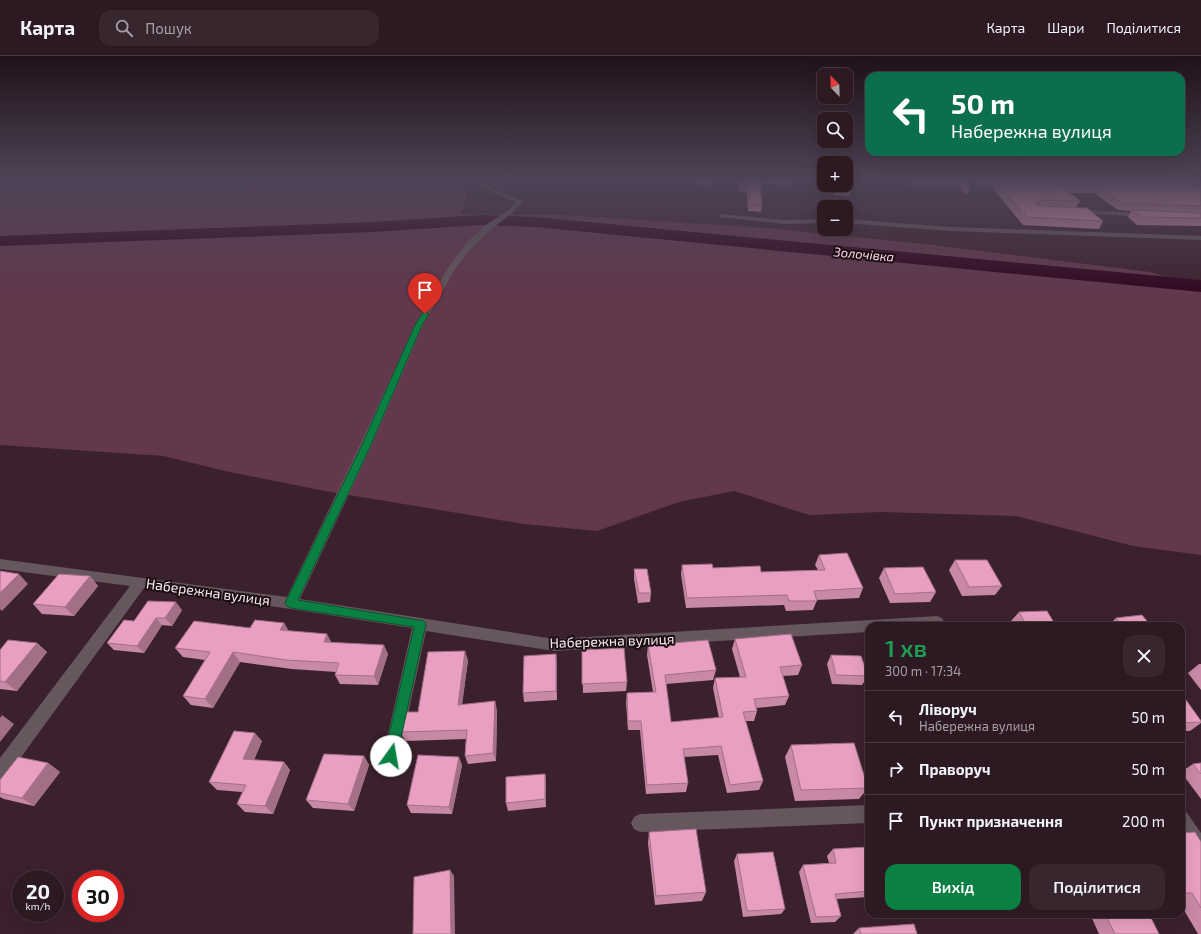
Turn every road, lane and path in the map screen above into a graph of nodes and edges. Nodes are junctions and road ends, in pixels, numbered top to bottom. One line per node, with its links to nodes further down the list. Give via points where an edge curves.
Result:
1 (495, 222): 6 (street, via 469,245 451,269 419,325 366,447)
2 (859, 222): 3 (street, via 951,229)
3 (1201, 238)
4 (0, 564): 5 (street, Набережна вулиця)
5 (141, 582): 6 (street, Набережна вулиця); 10 (street)
6 (291, 603): 7 (street, Набережна вулиця)
7 (420, 624): 8 (street, Набережна вулиця, via 554,645); 9 (street)
8 (865, 626)
9 (391, 756)
10 (0, 772)
11 (865, 814): 12 (street)
12 (640, 823)
13 (1185, 825): 14 (street)
14 (1201, 850)

